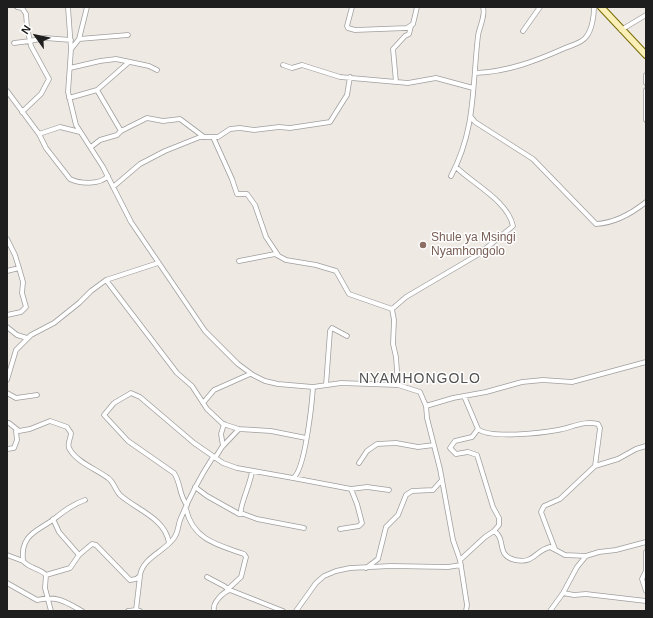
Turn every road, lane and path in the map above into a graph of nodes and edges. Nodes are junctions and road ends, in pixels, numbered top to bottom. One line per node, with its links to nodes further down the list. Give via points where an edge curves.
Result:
1 (17, 7): 17 (street, via 22,8 26,14)
2 (68, 7): 16 (street)
3 (87, 7): 15 (street)
4 (352, 7): 11 (street, via 347,19 348,28 395,29)
5 (417, 7): 11 (street)
6 (483, 7): 25 (street)
7 (540, 7): 12 (street)
8 (594, 7): 25 (street, via 588,34 578,43 540,59 494,72)
9 (601, 7): 13 (main road)
10 (646, 15): 13 (street)
11 (411, 26): 28 (street, via 409,34 393,49)
12 (523, 30)
13 (621, 30): 20 (main road)
14 (128, 35): 15 (street)
15 (79, 39): 19 (street)
16 (71, 40): 17 (street, via 45,38); 19 (street)
17 (30, 41): 18 (street); 35 (street, via 49,82 41,94)
18 (14, 43)
19 (72, 49): 23 (street)
20 (646, 55)
21 (129, 62): 23 (street, via 110,59); 24 (street); 31 (street)
22 (283, 65): 27 (street, via 292,68 302,65 331,75)
23 (70, 68): 34 (street)
24 (157, 70)
25 (475, 73): 30 (street)
26 (646, 75): 29 (street)
27 (350, 77): 28 (street); 42 (street, via 347,95 330,122 290,128 279,126 254,130 230,129 220,136)
28 (396, 82): 30 (street, via 414,84 436,78)
29 (646, 83)
30 (473, 88): 36 (street)
31 (96, 90): 34 (street); 38 (street)
32 (646, 90): 37 (street)
33 (7, 91): 35 (street)
34 (69, 98): 39 (street)
35 (22, 112): 40 (street)
36 (471, 117): 44 (street, via 465,146); 48 (street, via 532,158 596,224 619,219)
37 (646, 120)
38 (121, 131): 41 (street, via 147,118 163,121 180,119); 43 (street, via 110,139 103,139)
39 (80, 132): 40 (street, via 60,127); 43 (street)
40 (39, 134): 45 (street, via 46,148 70,179 99,182)
41 (204, 137): 42 (street); 47 (street, via 165,151 140,164)
42 (213, 137): 50 (street, via 236,194 247,194 252,200 266,237)
43 (90, 147): 45 (street)
44 (456, 167): 46 (street); 56 (street, via 496,199 513,226 479,254 406,297)
45 (108, 176): 47 (street)
46 (451, 176)
47 (113, 187): 52 (street, via 131,222)
48 (646, 202)
49 (7, 239): 53 (street)
50 (278, 255): 51 (street); 56 (street, via 286,260 334,271 349,294)
51 (239, 261)
52 (158, 264): 55 (street); 62 (street, via 205,331)
53 (19, 268): 54 (street); 57 (street, via 26,307 21,312)
54 (7, 272)
55 (106, 280): 60 (street, via 54,323); 70 (street)
56 (392, 309): 65 (street)
57 (7, 316)
58 (7, 327): 60 (street, via 17,335)
59 (347, 336): 64 (street, via 336,329 332,328 330,331)
60 (27, 338): 63 (street, via 16,350)
61 (646, 362): 69 (street, via 572,382 531,381)
62 (250, 374): 66 (street, via 278,384); 70 (street, via 214,390)
63 (7, 380)
64 (326, 385): 65 (street); 66 (street)
65 (398, 385): 71 (street, via 420,392)
66 (313, 387): 77 (street)
67 (7, 393): 68 (street, via 16,398)
68 (37, 395)
69 (464, 396): 71 (street); 75 (street)
70 (203, 403): 73 (street, via 211,414)
71 (426, 406): 78 (street)
72 (9, 423): 76 (street)
73 (224, 424): 74 (street); 79 (street, via 221,434)
74 (239, 429): 77 (street, via 279,432); 79 (street)
75 (478, 429): 84 (street, via 483,432 510,435 596,423 600,428); 97 (street, via 472,437 455,441 450,448 456,454 468,452 477,455 493,507 499,518 499,525)
76 (16, 431): 81 (street, via 17,440 14,448); 99 (street, via 30,429 50,421 67,427 71,433 68,444 70,449 112,481 120,494 161,524 168,535)
77 (306, 438): 86 (street, via 300,467)
78 (434, 445): 83 (street, via 418,447 392,442 377,444 367,451); 87 (street)
79 (223, 446): 82 (street)
80 (646, 446): 84 (street)
81 (7, 449)
82 (214, 458): 85 (street, via 230,466); 88 (street); 92 (street, via 131,393 120,398 104,413 128,440 174,473)
83 (359, 463)
84 (595, 466): 100 (street, via 560,499 542,508 541,512)
85 (252, 471): 86 (street); 93 (street, via 249,488 240,507)
86 (293, 478): 89 (street)
87 (442, 480): 105 (street, via 453,540); 108 (street, via 433,490 409,492 406,495 398,515 386,527 378,559)
88 (195, 487): 92 (street); 93 (street)
89 (351, 488): 90 (street); 96 (street, via 362,523)
90 (389, 490)
91 (86, 500): 94 (street, via 64,510)
92 (187, 507): 99 (street, via 180,519 175,538); 113 (street, via 190,523 203,537 246,557 240,577)
93 (242, 514): 95 (street)
94 (53, 519): 103 (street, via 59,532); 106 (street, via 31,534 24,546)
95 (304, 528)
96 (340, 530)
97 (494, 531): 100 (street, via 508,558 529,560 547,548); 105 (street)
98 (646, 542): 104 (street)
99 (169, 543): 110 (street, via 144,565)
100 (555, 549): 104 (street, via 565,555)
101 (646, 552): 114 (street, via 646,570 642,580)
102 (7, 555): 106 (street)
103 (79, 555): 109 (street, via 70,568); 110 (street, via 92,544 96,545 130,580)
104 (586, 556): 115 (street, via 577,567)
105 (460, 560): 107 (street)
106 (23, 561): 109 (street)
107 (461, 565): 108 (street, via 448,568 411,566); 125 (street, via 468,605)
108 (365, 569): 124 (street, via 350,568 324,576)
109 (46, 575): 116 (street)
110 (140, 576): 118 (street)
111 (207, 576): 113 (street)
112 (7, 583): 116 (street, via 37,600)
113 (228, 590): 119 (street); 123 (street, via 215,604)
114 (646, 591)
115 (564, 593): 117 (street); 126 (street)
116 (48, 597): 120 (street); 121 (street, via 63,600)
117 (646, 601)
118 (138, 610): 122 (street)
119 (281, 610)
120 (51, 611)
121 (82, 611)
122 (128, 611)
123 (214, 611)
124 (296, 611)
125 (466, 611)
126 (550, 611)

